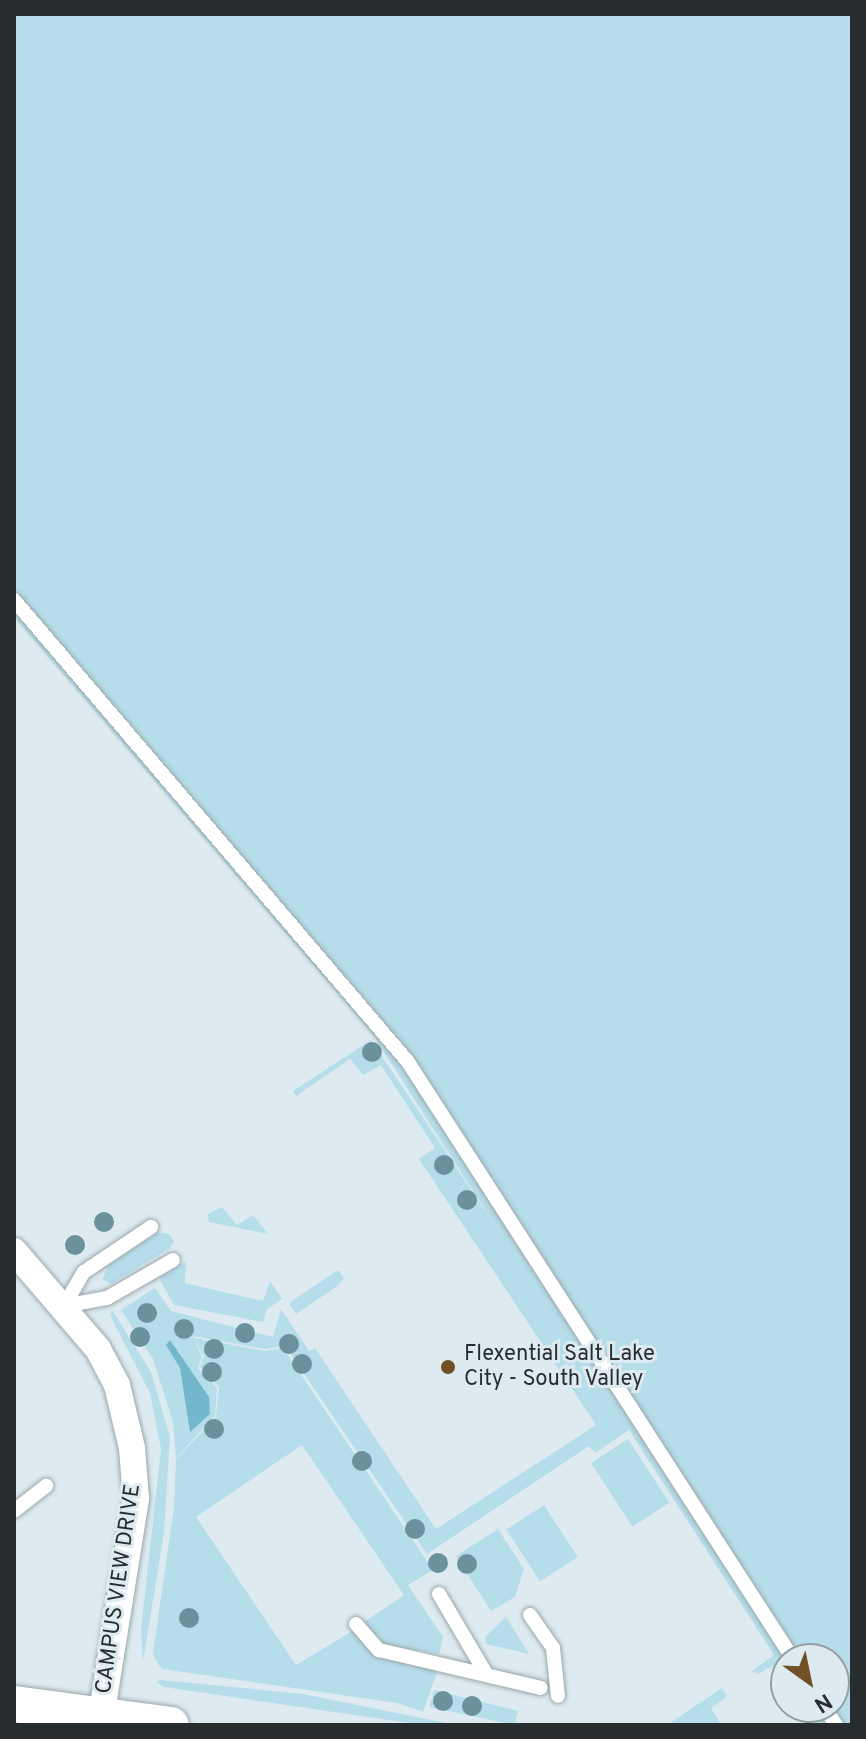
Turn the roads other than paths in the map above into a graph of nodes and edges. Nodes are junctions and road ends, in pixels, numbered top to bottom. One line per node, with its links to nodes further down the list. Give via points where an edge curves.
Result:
1 (14, 600): 11 (lane, via 408,1062)
2 (151, 1227): 5 (lane, via 84,1272)
3 (14, 1251): 5 (street, CAMPUS VIEW DRIVE)
4 (173, 1260): 5 (lane, via 107,1298)
5 (64, 1306): 16 (street, CAMPUS VIEW DRIVE, via 98,1349 117,1385 134,1462 136,1499)
6 (46, 1486): 7 (lane)
7 (14, 1511)
8 (439, 1594): 12 (lane)
9 (530, 1615): 14 (lane, via 553,1648)
10 (356, 1624): 12 (lane, via 379,1650)
11 (783, 1643)
12 (485, 1672): 13 (lane)
13 (541, 1688)
14 (558, 1696)
15 (14, 1704): 16 (street)
16 (101, 1720): 17 (street)
17 (171, 1725)

